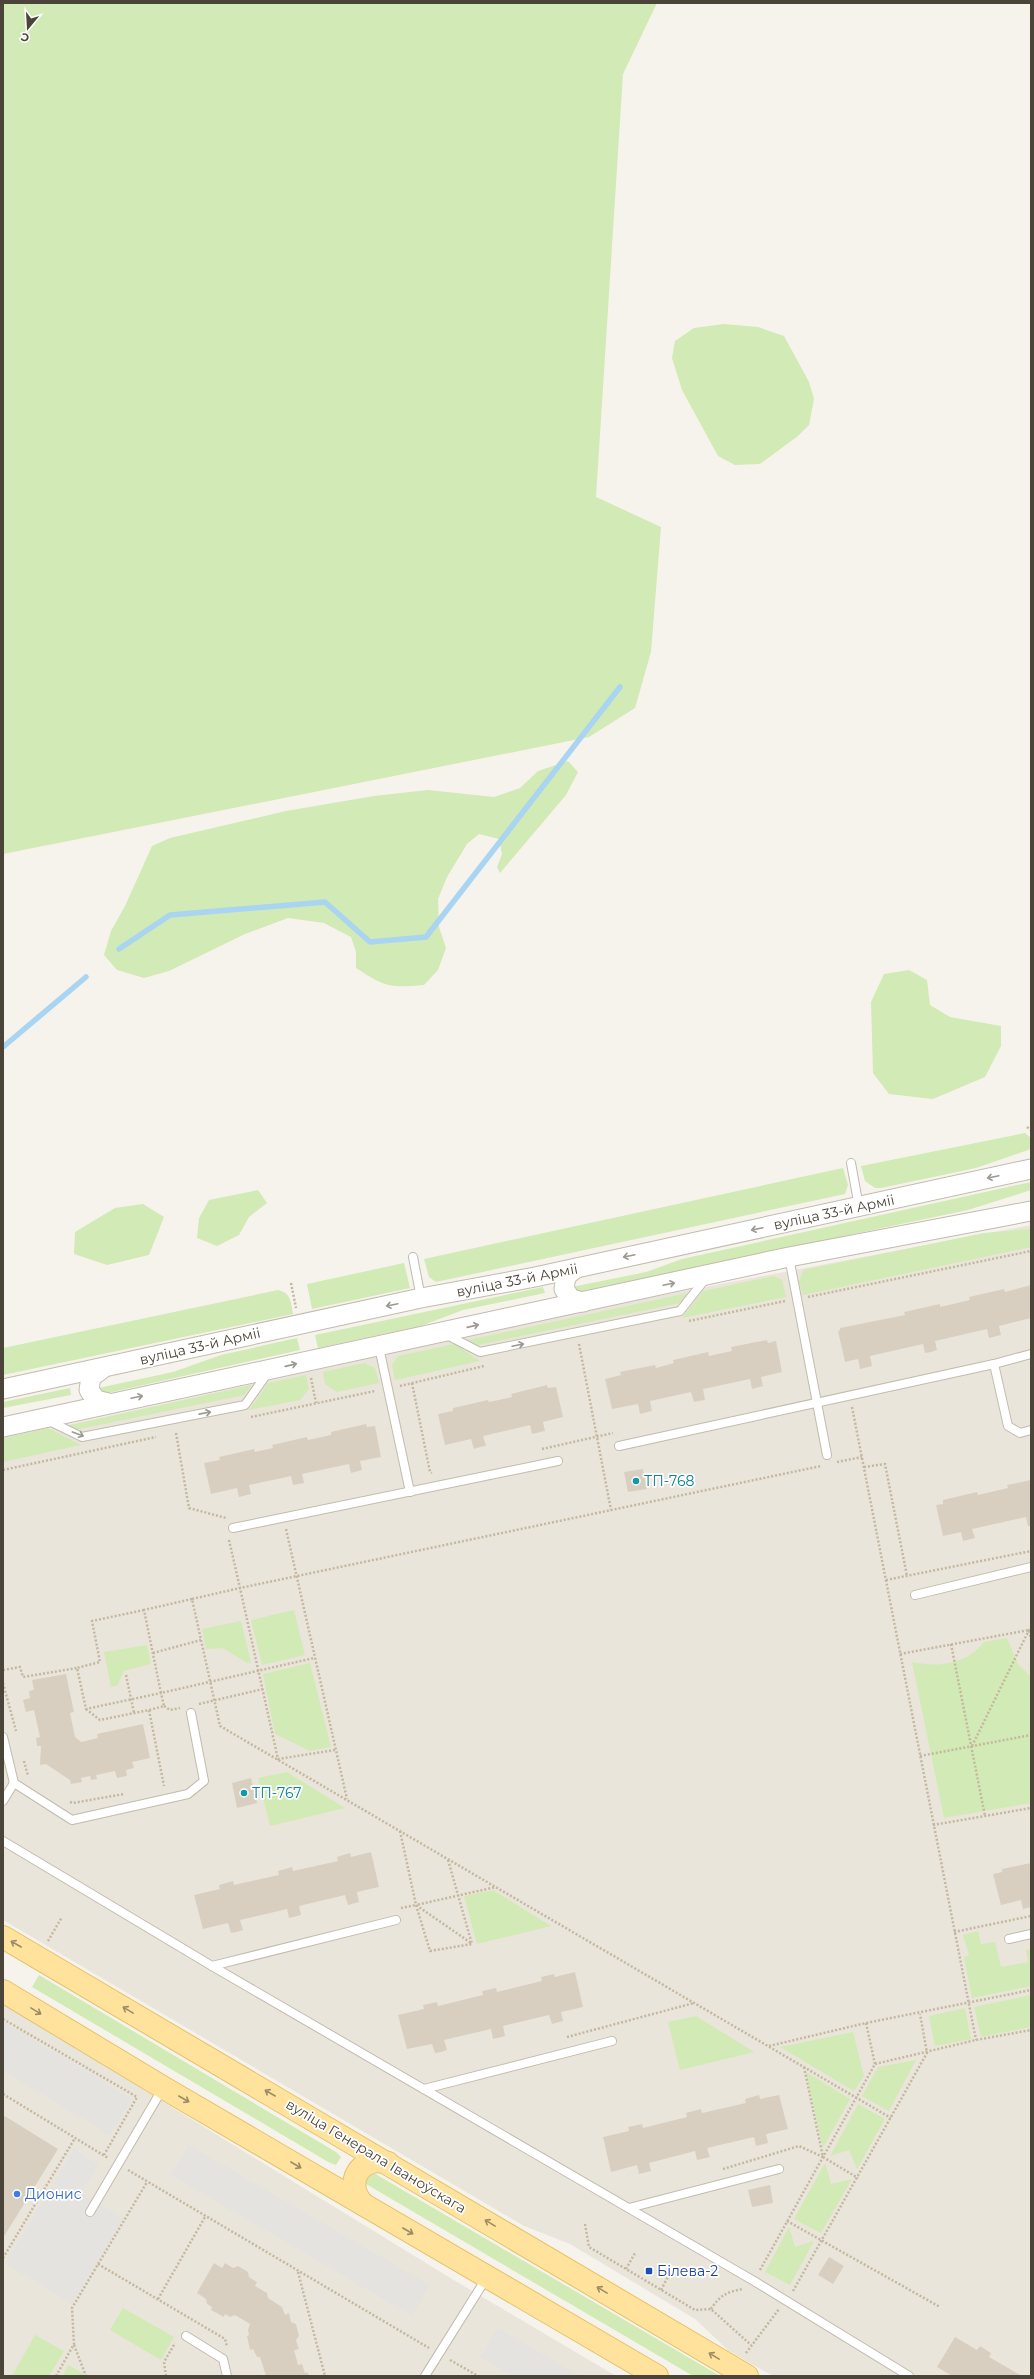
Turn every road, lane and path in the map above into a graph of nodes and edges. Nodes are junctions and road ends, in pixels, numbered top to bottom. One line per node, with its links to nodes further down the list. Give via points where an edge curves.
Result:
1 (1027, 1127): 2 (path)
2 (1031, 1130)
3 (851, 1163): 5 (lane)
4 (1031, 1169): 5 (street, вуліца 33-й Арміі, one-way to 5)
5 (859, 1207): 10 (street, вуліца 33-й Арміі, one-way to 10)
6 (1031, 1211): 9 (street)
7 (1031, 1252): 15 (path)
8 (413, 1257): 14 (lane)
9 (789, 1257): 11 (street); 15 (lane)
10 (576, 1268): 12 (street, вуліца 33-й Арміі); 17 (street, via 566,1276 564,1289 571,1299)
11 (708, 1275): 17 (street, one-way to 11); 22 (lane, one-way to 11, via 480,1352 680,1311)
12 (535, 1277): 14 (street, вуліца 33-й Арміі); 19 (street, via 546,1280 552,1290 550,1303)
13 (291, 1283): 20 (path)
14 (421, 1298): 30 (street, вуліца 33-й Арміі, one-way to 30)
15 (796, 1299): 16 (path); 40 (lane)
16 (785, 1301): 18 (path); 21 (path)
17 (583, 1302): 19 (street)
18 (787, 1309)
19 (540, 1311): 22 (street, one-way to 19)
20 (297, 1312)
21 (686, 1322)
22 (442, 1333): 26 (street)
23 (587, 1342): 24 (path)
24 (579, 1344): 25 (path); 51 (path)
25 (572, 1346)
26 (379, 1347): 31 (street, one-way to 26); 36 (lane)
27 (1031, 1354): 28 (lane)
28 (994, 1364): 37 (lane); 45 (lane, via 1008,1426 1020,1433)
29 (488, 1365): 34 (path)
30 (102, 1368): 33 (street, вуліца 33-й Арміі); 38 (street, via 91,1377 90,1390 96,1400)
31 (271, 1369): 38 (street, one-way to 31); 43 (lane, one-way to 31, via 82,1437 245,1405)
32 (311, 1375): 39 (path)
33 (61, 1378): 35 (street, вуліца 33-й Арміі); 41 (street, via 72,1381 79,1391 77,1404)
34 (412, 1383): 36 (path); 61 (path, via 430,1472)
35 (3, 1389)
36 (386, 1389): 39 (path); 62 (lane)
37 (850, 1396): 40 (lane); 55 (path)
38 (108, 1403): 41 (street)
39 (316, 1403): 42 (path)
40 (817, 1404): 52 (lane); 54 (lane)
41 (67, 1412): 43 (street)
42 (250, 1417)
43 (43, 1418): 44 (street)
44 (3, 1427)
45 (1031, 1430)
46 (183, 1432): 48 (path)
47 (620, 1432): 51 (path)
48 (176, 1433): 49 (path); 65 (path, via 189,1508)
49 (168, 1435)
50 (160, 1436): 60 (path)
51 (597, 1437): 53 (path); 63 (path)
52 (619, 1446)
53 (535, 1451)
54 (827, 1455)
55 (862, 1457): 57 (path); 59 (path)
56 (558, 1461): 62 (lane)
57 (832, 1463)
58 (824, 1465): 63 (path)
59 (864, 1467): 70 (path, via 885,1464); 72 (path)
60 (3, 1470)
61 (434, 1474)
62 (410, 1492): 66 (lane)
63 (611, 1510): 71 (path)
64 (231, 1517): 65 (path)
65 (224, 1518): 67 (path)
66 (284, 1518): 67 (lane); 71 (path)
67 (229, 1529): 73 (path)
68 (1031, 1551): 70 (path)
69 (1031, 1567): 74 (lane)
70 (907, 1576): 72 (path)
71 (296, 1578): 73 (path); 83 (path)
72 (886, 1580): 82 (path)
73 (240, 1588): 75 (path); 86 (path)
74 (915, 1595)
75 (192, 1599): 76 (path); 78 (path)
76 (144, 1610): 81 (path); 84 (path, via 92,1621 100,1662)
77 (1030, 1630): 79 (path); 80 (path); 103 (path)
78 (201, 1640): 81 (path); 88 (path)
79 (1031, 1640)
80 (951, 1644): 82 (path); 103 (path)
81 (153, 1653): 91 (path)
82 (900, 1654): 105 (path)
83 (314, 1658): 86 (path); 104 (path)
84 (77, 1668): 85 (path, via 22,1677 20,1667); 96 (path)
85 (3, 1670)
86 (258, 1671): 88 (path); 90 (path)
87 (126, 1675): 92 (path)
88 (210, 1682): 91 (path); 93 (path)
89 (3, 1684): 101 (path)
90 (262, 1689): 93 (path); 107 (path)
91 (161, 1693): 92 (path); 94 (path)
92 (132, 1700): 96 (path); 99 (path)
93 (214, 1700): 97 (path); 107 (path, via 220,1726)
94 (164, 1706): 95 (path, via 170,1710); 98 (path)
95 (185, 1706)
96 (86, 1709): 99 (path, via 100,1720)
97 (192, 1709): 109 (lane, via 204,1781 188,1794 72,1820)
98 (149, 1710): 99 (path); 110 (path, via 165,1786)
99 (134, 1713)
100 (1031, 1735): 103 (path)
101 (17, 1736)
102 (3, 1737): 109 (lane)
103 (971, 1746): 105 (path); 116 (path)
104 (335, 1750): 107 (path); 113 (path)
105 (920, 1756): 117 (path)
106 (23, 1758): 108 (path)
107 (278, 1759): 113 (path)
108 (29, 1781)
109 (14, 1784): 114 (lane)
110 (158, 1787)
111 (127, 1793): 112 (path, via 73,1803)
112 (66, 1800)
113 (347, 1800): 118 (path)
114 (3, 1801)
115 (1031, 1808): 116 (path)
116 (985, 1816): 117 (path)
117 (934, 1825): 127 (path)
118 (400, 1831): 120 (path); 123 (path)
119 (3, 1841): 133 (lane)
120 (448, 1859): 121 (path); 122 (path)
121 (497, 1887): 122 (path); 143 (path)
122 (459, 1895): 123 (path); 132 (path)
123 (416, 1905): 132 (path); 132 (path, via 430,1951)
124 (1031, 1916): 127 (path)
125 (62, 1917): 131 (path)
126 (396, 1920): 133 (lane)
127 (954, 1932): 136 (path)
128 (1031, 1934): 130 (lane)
129 (3, 1937): 152 (main road, вуліца Генерала Іваноўскага, one-way to 129)
130 (1008, 1939)
131 (48, 1941)
132 (472, 1944)
133 (212, 1966): 148 (lane)
134 (1031, 1990): 136 (path)
135 (3, 1991): 147 (main road, one-way to 147)
136 (968, 2003): 137 (path); 141 (path)
137 (920, 2014): 139 (path); 144 (path)
138 (3, 2019): 154 (path, via 137,2097)
139 (866, 2023): 143 (path); 145 (path)
140 (1031, 2030): 141 (path)
141 (976, 2040): 144 (path)
142 (612, 2041): 148 (lane)
143 (769, 2046): 146 (path)
144 (927, 2053): 145 (path); 151 (path)
145 (875, 2064): 150 (path)
146 (804, 2067): 150 (path); 155 (path)
147 (164, 2088): 157 (lane); 160 (main road, one-way to 160)
148 (424, 2089): 163 (lane)
149 (3, 2094): 153 (path)
150 (857, 2098): 151 (path); 155 (path)
151 (891, 2118): 159 (path)
152 (345, 2137): 156 (main road, вуліца Генерала Іваноўскага); 160 (main road, via 351,2151 348,2166 339,2176)
153 (75, 2138): 154 (path); 170 (path)
154 (104, 2155): 157 (path)
155 (823, 2157): 159 (path); 166 (path)
156 (388, 2163): 162 (main road, via 381,2160 367,2162 357,2171 353,2186); 200 (main road, вуліца Генерала Іваноўскага, one-way to 156)
157 (118, 2164): 161 (path); 164 (lane)
158 (779, 2169): 163 (lane)
159 (858, 2178): 168 (path)
160 (320, 2179): 162 (main road)
161 (147, 2182): 165 (path); 171 (path)
162 (363, 2204): 176 (main road, one-way to 176)
163 (629, 2208): 180 (lane)
164 (90, 2212)
165 (205, 2217): 174 (path); 179 (path)
166 (787, 2221): 168 (path); 173 (path)
167 (585, 2224): 172 (path, via 589,2247)
168 (822, 2241): 180 (path, via 795,2290); 181 (path)
169 (635, 2252): 172 (path)
170 (3, 2258)
171 (98, 2264): 179 (path); 186 (path, via 72,2308)
172 (626, 2269): 177 (path)
173 (760, 2270)
174 (298, 2271): 189 (path); 196 (path)
175 (670, 2273): 177 (path)
176 (487, 2277): 189 (lane); 199 (main road)
177 (660, 2290): 182 (path, via 695,2310)
178 (718, 2298): 182 (path)
179 (158, 2299): 183 (path)
180 (786, 2300): 187 (path); 191 (lane)
181 (940, 2307)
182 (711, 2309): 187 (path)
183 (189, 2318): 184 (path); 188 (path, via 224,2339)
184 (185, 2324)
185 (182, 2337): 194 (path, via 164,2362); 195 (lane, via 223,2359)
186 (74, 2344): 192 (path); 193 (path)
187 (751, 2345): 190 (path)
188 (229, 2354)
189 (439, 2354): 197 (lane); 198 (path)
190 (745, 2354)
191 (898, 2373): 201 (lane)
192 (56, 2376)
193 (86, 2376)
194 (166, 2376)
195 (227, 2376)
196 (325, 2376)
197 (425, 2376)
198 (478, 2376)
199 (657, 2376)
200 (747, 2376)
201 (909, 2376)

